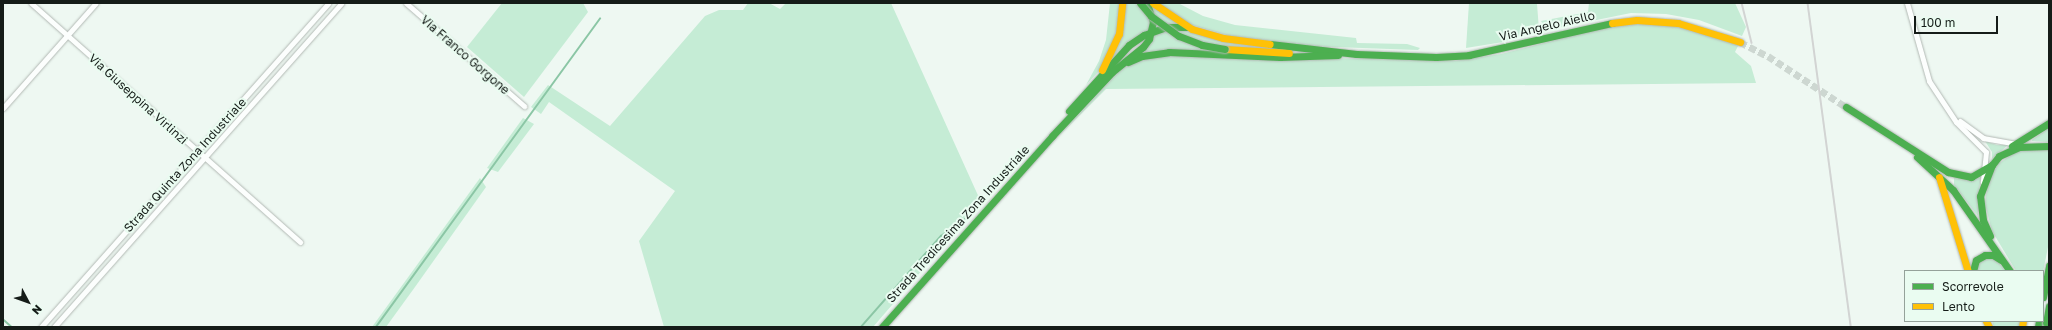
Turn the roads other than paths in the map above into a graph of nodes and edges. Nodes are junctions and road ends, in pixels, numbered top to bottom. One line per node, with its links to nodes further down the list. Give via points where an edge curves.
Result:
1 (31, 3): 13 (street, Via Giuseppina Virlinzi)
2 (96, 3): 13 (street)
3 (329, 3): 29 (street, Strada Quinta Zona Industriale)
4 (342, 3): 31 (street, Strada Quinta Zona Industriale)
5 (406, 3): 18 (street, Via Franco Gorgone)
6 (1122, 3): 21 (main road, via 1122,21 1113,51 1102,72)
7 (1140, 3): 16 (main road, bridge, via 1151,16 1179,36 1202,45 1225,50)
8 (1147, 3): 12 (main road, via 1153,15)
9 (1153, 3): 11 (main road)
10 (1907, 3): 22 (street, via 1928,81)
11 (1192, 29): 12 (main road, via 1176,26); 15 (main road, via 1223,38)
12 (1151, 32): 17 (main road, via 1143,47); 21 (main road, via 1129,45)
13 (67, 35): 20 (street); 29 (street, Via Giuseppina Virlinzi)
14 (1740, 42): 15 (main road, Via Angelo Aiello, via 1678,23 1637,20 1592,26 1469,55 1436,57)
15 (1356, 54): 16 (main road)
16 (1335, 56): 17 (main road, via 1280,57 1169,52 1142,56)
17 (1121, 65): 24 (main road)
18 (524, 106)
19 (1846, 107): 27 (main road)
20 (3, 108)
21 (1069, 111): 24 (main road)
22 (1951, 114): 25 (street, via 1983,138); 33 (street, via 1986,152)
23 (2049, 123): 25 (main road)
24 (1052, 136): 51 (main road, Strada Tredicesima Zona Industriale)
25 (2016, 144): 26 (street); 30 (main road)
26 (2029, 145): 28 (main road); 30 (main road)
27 (1905, 146): 33 (main road, via 1957,176 1971,177); 34 (main road)
28 (2049, 146)
29 (197, 151): 31 (street, Via Giuseppina Virlinzi); 36 (street, Strada Quinta Zona Industriale)
30 (1999, 156): 32 (main road)
31 (205, 158): 37 (street, Via Giuseppina Virlinzi); 38 (street, Strada Quinta Zona Industriale)
32 (1992, 165): 33 (main road); 35 (main road)
33 (1984, 170): 35 (street)
34 (1939, 175): 39 (main road, via 1968,209); 42 (main road)
35 (1983, 183): 39 (main road, via 1981,207)
36 (119, 239): 38 (street); 49 (street, Strada Quinta Zona Industriale)
37 (300, 242)
38 (127, 245): 50 (street, Strada Quinta Zona Industriale)
39 (1995, 249): 40 (main road)
40 (2003, 261): 43 (main road, via 1993,255 1985,255 1976,260); 44 (main road)
41 (2049, 266): 45 (main road)
42 (1968, 270)
43 (1973, 270)
44 (2009, 270)
45 (2044, 291)
46 (2049, 306): 47 (main road, bridge)
47 (2044, 321)
48 (2043, 324): 52 (main road)
49 (41, 327)
50 (54, 327)
51 (882, 327)
52 (2038, 327)

